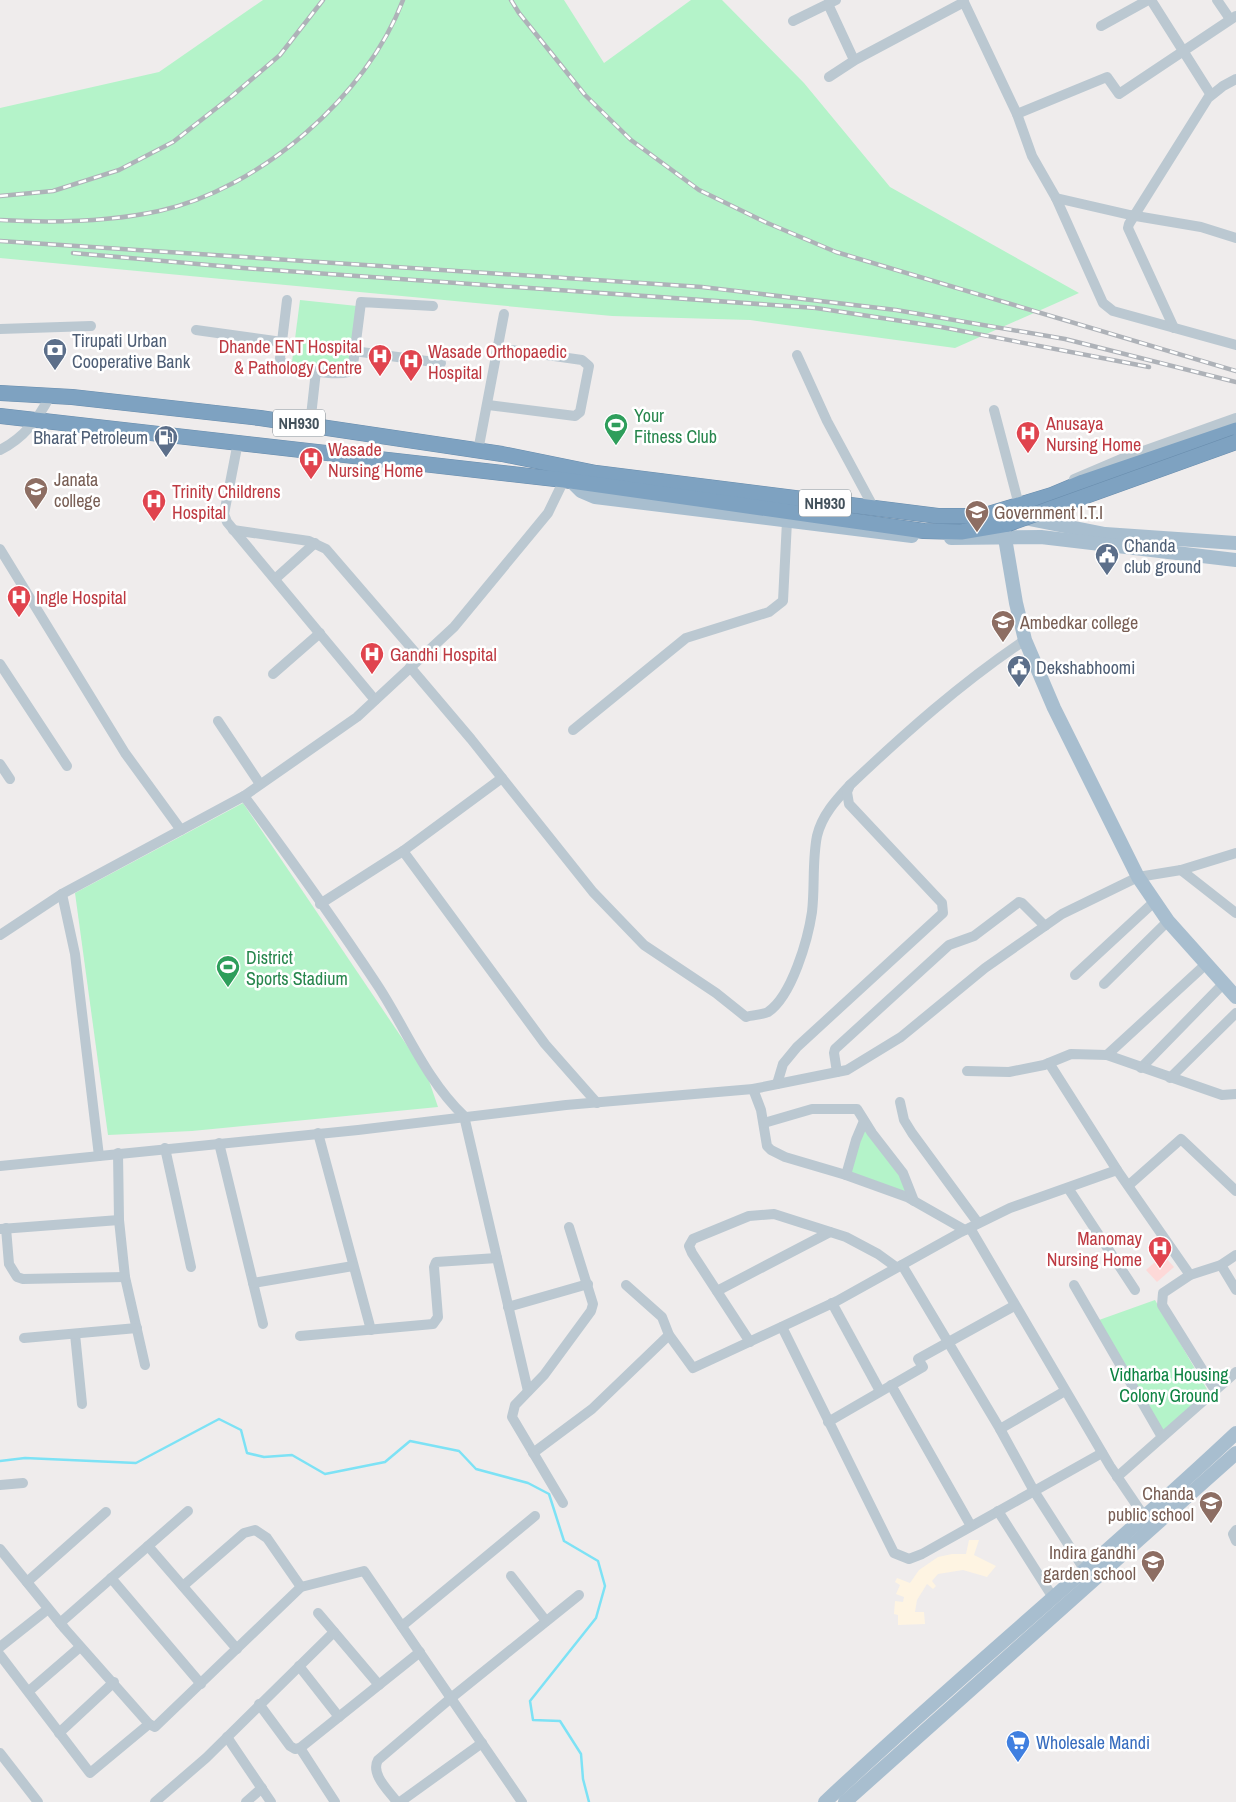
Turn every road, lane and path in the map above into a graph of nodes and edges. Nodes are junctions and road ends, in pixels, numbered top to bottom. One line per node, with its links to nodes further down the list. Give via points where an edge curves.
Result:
1 (1150, 0): 7 (street); 8 (street)
2 (1218, 0): 5 (street)
3 (963, 1): 9 (street); 13 (street)
4 (832, 2): 6 (street); 9 (street)
5 (1233, 17): 8 (street)
6 (793, 21)
7 (1101, 26)
8 (1183, 51): 12 (street); 13 (street, via 1119,94 1107,78)
9 (854, 60): 10 (street)
10 (829, 77)
11 (1236, 79): 12 (street)
12 (1211, 95): 15 (street)
13 (1017, 114): 14 (street, via 1032,156)
14 (1056, 198): 15 (street); 21 (street, via 1106,306 1113,311)
15 (1135, 216): 16 (street, via 1201,227); 21 (street, via 1128,228)
16 (1236, 238)
17 (286, 300): 24 (street)
18 (433, 306): 27 (street, via 361,302)
19 (504, 314): 26 (street)
20 (91, 326): 22 (street)
21 (1174, 328): 25 (street)
22 (0, 329)
23 (196, 330): 24 (street)
24 (282, 342): 30 (street, via 282,363)
25 (1236, 345)
26 (497, 348): 33 (street); 33 (street, via 582,360 589,366 580,412 575,416)
27 (354, 351): 29 (street); 30 (street, via 349,372)
28 (797, 356): 46 (street, via 827,421)
29 (440, 362)
30 (316, 371): 38 (street)
31 (0, 393): 32 (highway, NH930)
32 (50, 396): 37 (street); 38 (highway, NH930)
33 (488, 405): 43 (street)
34 (994, 410): 45 (street)
35 (0, 416): 37 (highway, NH930)
36 (1236, 418): 45 (street, via 1083,474)
37 (39, 419): 40 (highway, NH930); 42 (street, via 13,444)
38 (310, 425): 43 (highway, NH930)
39 (1236, 430): 45 (highway, NH930)
40 (238, 442): 44 (highway, NH930); 49 (street, via 224,514)
41 (1236, 442): 44 (highway, NH930, bridge, via 1008,524 961,532 914,529)
42 (0, 450)
43 (478, 451): 46 (highway, NH930, via 596,473)
44 (568, 480): 48 (main road, via 595,497); 58 (street, via 548,513 454,627)
45 (1026, 503): 47 (highway, NH930)
46 (875, 510): 47 (highway, NH930, via 938,516 982,516)
47 (997, 512): 52 (main road, via 1096,533)
48 (787, 521): 50 (main road, via 883,534); 64 (street, via 783,601 780,605 769,612 686,638)
49 (233, 530): 51 (street); 55 (street)
50 (1005, 538): 54 (main road, via 1041,537); 57 (main road)
51 (315, 543): 55 (street); 58 (street, via 330,554)
52 (1236, 543)
53 (0, 549): 72 (street, via 125,753)
54 (1236, 560)
55 (275, 579): 56 (street)
56 (320, 633): 61 (street); 62 (street)
57 (1024, 640): 70 (street, via 923,716); 76 (main road)
58 (420, 658): 60 (street)
59 (0, 664): 66 (street)
60 (410, 667): 62 (street); 67 (street)
61 (273, 674)
62 (375, 700): 69 (street, via 357,717)
63 (218, 721): 69 (street)
64 (573, 730)
65 (0, 764): 68 (street)
66 (67, 766)
67 (502, 778): 70 (street, via 593,892 644,946 746,1017 767,1012 781,998 799,962 812,912 817,834 829,807); 73 (street)
68 (10, 779)
69 (260, 784): 71 (street)
70 (850, 785): 96 (street, via 847,792 849,804 942,903 943,912 797,1047 783,1064)
71 (244, 796): 72 (street); 79 (street)
72 (181, 830): 77 (street)
73 (403, 851): 79 (street); 100 (street, via 545,1044)
74 (1236, 854): 75 (street)
75 (1181, 870): 76 (street); 80 (street)
76 (1138, 877): 78 (main road); 82 (street, via 1062,914)
77 (62, 894): 83 (street); 108 (street, via 76,954)
78 (1154, 902): 81 (main road); 85 (street)
79 (320, 904): 101 (street, via 378,987 445,1098)
80 (1236, 913)
81 (1168, 921): 84 (main road); 87 (street)
82 (1045, 926): 94 (street, via 985,968 901,1037 847,1070); 94 (street, via 1019,902 974,936 949,945 835,1049)
83 (0, 934)
84 (1205, 965): 86 (main road); 90 (street)
85 (1075, 975)
86 (1224, 983): 88 (main road); 92 (street)
87 (1104, 984)
88 (1236, 997)
89 (1236, 1013): 95 (street)
90 (1107, 1055): 91 (street, via 1072,1054); 92 (street)
91 (1050, 1063): 93 (street, via 1009,1072); 110 (street)
92 (1141, 1068): 95 (street)
93 (967, 1071)
94 (837, 1072): 96 (street)
95 (1170, 1078): 98 (street, via 1222,1095)
96 (777, 1084): 97 (street)
97 (753, 1089): 100 (street); 103 (street)
98 (1236, 1094)
99 (900, 1102): 118 (street, via 904,1120)
100 (597, 1103): 101 (street)
101 (464, 1116): 104 (street); 122 (street)
102 (864, 1121): 103 (street, via 853,1107 826,1107 799,1111); 111 (street); 115 (street, via 903,1173)
103 (764, 1123): 111 (street, via 767,1146 771,1150)
104 (318, 1134): 105 (street); 124 (street)
105 (219, 1143): 106 (street); 129 (street)
106 (165, 1148): 107 (street); 126 (street)
107 (118, 1153): 108 (street); 116 (street)
108 (99, 1156): 109 (street)
109 (0, 1166)
110 (1117, 1170): 112 (street); 113 (street)
111 (846, 1175): 115 (street)
112 (1129, 1185): 114 (street, via 1181,1139); 127 (street)
113 (1068, 1188): 118 (street, via 1010,1208); 133 (street)
114 (1236, 1191)
115 (914, 1201): 118 (street)
116 (119, 1220): 119 (street); 128 (street)
117 (568, 1227): 130 (street)
118 (971, 1227): 125 (street); 137 (street)
119 (3, 1229): 128 (street, via 9,1264 17,1277)
120 (830, 1232): 125 (street, via 863,1245); 135 (street); 135 (street, via 774,1214 759,1213 697,1237 689,1246)
121 (1236, 1255): 123 (street)
122 (497, 1258): 138 (street); 142 (street, via 439,1260 434,1267 436,1321 429,1325)
123 (1221, 1265): 127 (street); 134 (street)
124 (354, 1266): 129 (street); 142 (street)
125 (899, 1266): 136 (street); 148 (street)
126 (191, 1267)
127 (1190, 1274): 152 (street, via 1163,1293 1161,1301)
128 (125, 1277): 141 (street)
129 (253, 1283): 139 (street)
130 (588, 1284): 138 (street); 153 (street, via 592,1296 591,1311 544,1376)
131 (626, 1285): 144 (street, via 662,1317)
132 (1074, 1285): 160 (street)
133 (1135, 1290)
134 (1236, 1290)
135 (716, 1291): 147 (street)
136 (832, 1303): 140 (street); 154 (street)
137 (1014, 1306): 148 (street); 155 (street)
138 (508, 1307): 153 (street)
139 (263, 1324)
140 (782, 1327): 147 (street); 157 (street)
141 (137, 1328): 143 (street); 149 (street)
142 (371, 1330): 145 (street)
143 (75, 1334): 146 (street); 156 (street)
144 (669, 1335): 147 (street, via 693,1368); 161 (street, via 592,1409)
145 (300, 1336)
146 (24, 1338)
147 (750, 1342)
148 (947, 1344): 151 (street, via 918,1359 923,1367); 158 (street)
149 (145, 1365)
150 (1236, 1372): 152 (street)
151 (891, 1385): 154 (street); 174 (street)
152 (1215, 1390): 160 (street)
153 (528, 1391): 161 (street, via 515,1405 512,1417)
154 (880, 1391): 157 (street)
155 (1065, 1391): 158 (street); 162 (street)
156 (82, 1404)
157 (828, 1422): 174 (street, via 894,1553 909,1559)
158 (1000, 1429): 167 (street)
159 (1236, 1433): 173 (main road)
160 (1162, 1438): 164 (street)
161 (533, 1453): 168 (street)
162 (1102, 1453): 164 (street); 167 (street)
163 (1236, 1453): 173 (main road)
164 (1117, 1477): 173 (street)
165 (23, 1483): 166 (street)
166 (0, 1485)
167 (1034, 1491): 169 (street); 179 (street)
168 (563, 1504)
169 (998, 1511): 174 (street); 186 (street)
170 (106, 1512): 182 (street)
171 (188, 1512): 177 (street)
172 (536, 1516): 191 (street)
173 (1149, 1523): 179 (main road)
174 (970, 1526)
175 (1236, 1530): 176 (street, via 1233,1534)
176 (1236, 1541)
177 (148, 1546): 181 (street); 183 (street)
178 (0, 1549): 182 (street)
179 (1090, 1573): 186 (main road); 222 (main road)
180 (511, 1576): 189 (street)
181 (111, 1578): 190 (street); 201 (street)
182 (27, 1582): 187 (street)
183 (183, 1586): 184 (street, via 244,1533 256,1530 267,1538); 195 (street)
184 (301, 1587): 191 (street, via 364,1571); 195 (street)
185 (579, 1595): 189 (street)
186 (1052, 1596): 221 (main road)
187 (48, 1608): 190 (street); 193 (street)
188 (318, 1613): 192 (street)
189 (546, 1621): 204 (street)
190 (60, 1624): 194 (street)
191 (402, 1626): 196 (street)
192 (334, 1632): 198 (street); 202 (street)
193 (0, 1647)
194 (80, 1647): 200 (street); 203 (street)
195 (236, 1649): 201 (street)
196 (420, 1652): 202 (street); 204 (street)
197 (0, 1655): 199 (street)
198 (299, 1666): 205 (street); 206 (street)
199 (4, 1668): 203 (street)
200 (114, 1682): 207 (street); 208 (street)
201 (200, 1684): 207 (street, via 156,1727)
202 (379, 1685): 206 (street)
203 (30, 1692): 208 (street)
204 (451, 1698): 210 (street); 220 (street, via 376,1763 376,1772)
205 (259, 1704): 209 (street); 211 (street, via 290,1746)
206 (339, 1717): 211 (street)
207 (150, 1724): 208 (street, via 90,1773)
208 (59, 1732)
209 (227, 1737): 213 (street); 216 (street)
210 (482, 1743): 214 (street); 220 (street)
211 (300, 1748): 219 (street)
212 (0, 1753): 215 (street)
213 (262, 1788): 217 (street); 218 (street)
214 (518, 1800)
215 (38, 1802)
216 (155, 1802)
217 (246, 1802)
218 (271, 1802)
219 (335, 1802)
220 (399, 1802)
221 (825, 1802)
222 (845, 1802)

